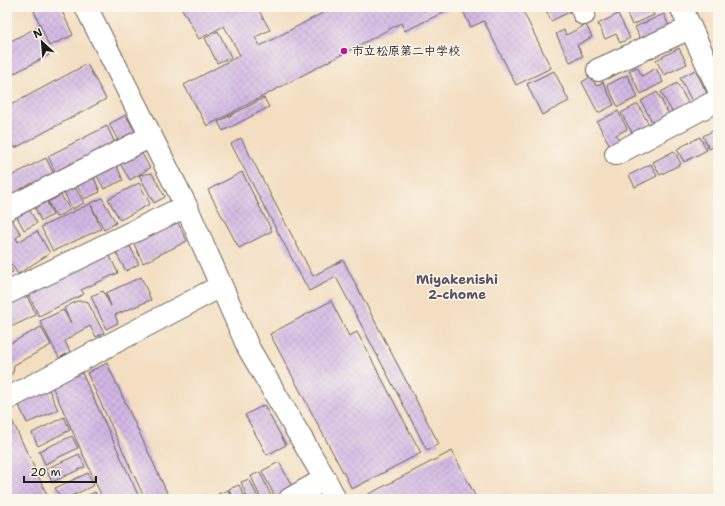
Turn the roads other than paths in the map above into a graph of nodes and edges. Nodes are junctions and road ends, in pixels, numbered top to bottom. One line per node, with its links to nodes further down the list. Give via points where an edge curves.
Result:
1 (86, 7): 7 (street)
2 (681, 7): 3 (street)
3 (690, 28): 4 (street); 5 (street)
4 (598, 70)
5 (718, 88)
6 (718, 100): 8 (street)
7 (151, 136): 9 (street); 10 (street)
8 (616, 154)
9 (186, 206): 11 (street); 12 (street)
10 (7, 209)
11 (221, 286): 13 (street); 14 (street, via 249,349)
12 (7, 293)
13 (7, 399)
14 (325, 479): 15 (street); 16 (street)
15 (290, 499)
16 (335, 499)

